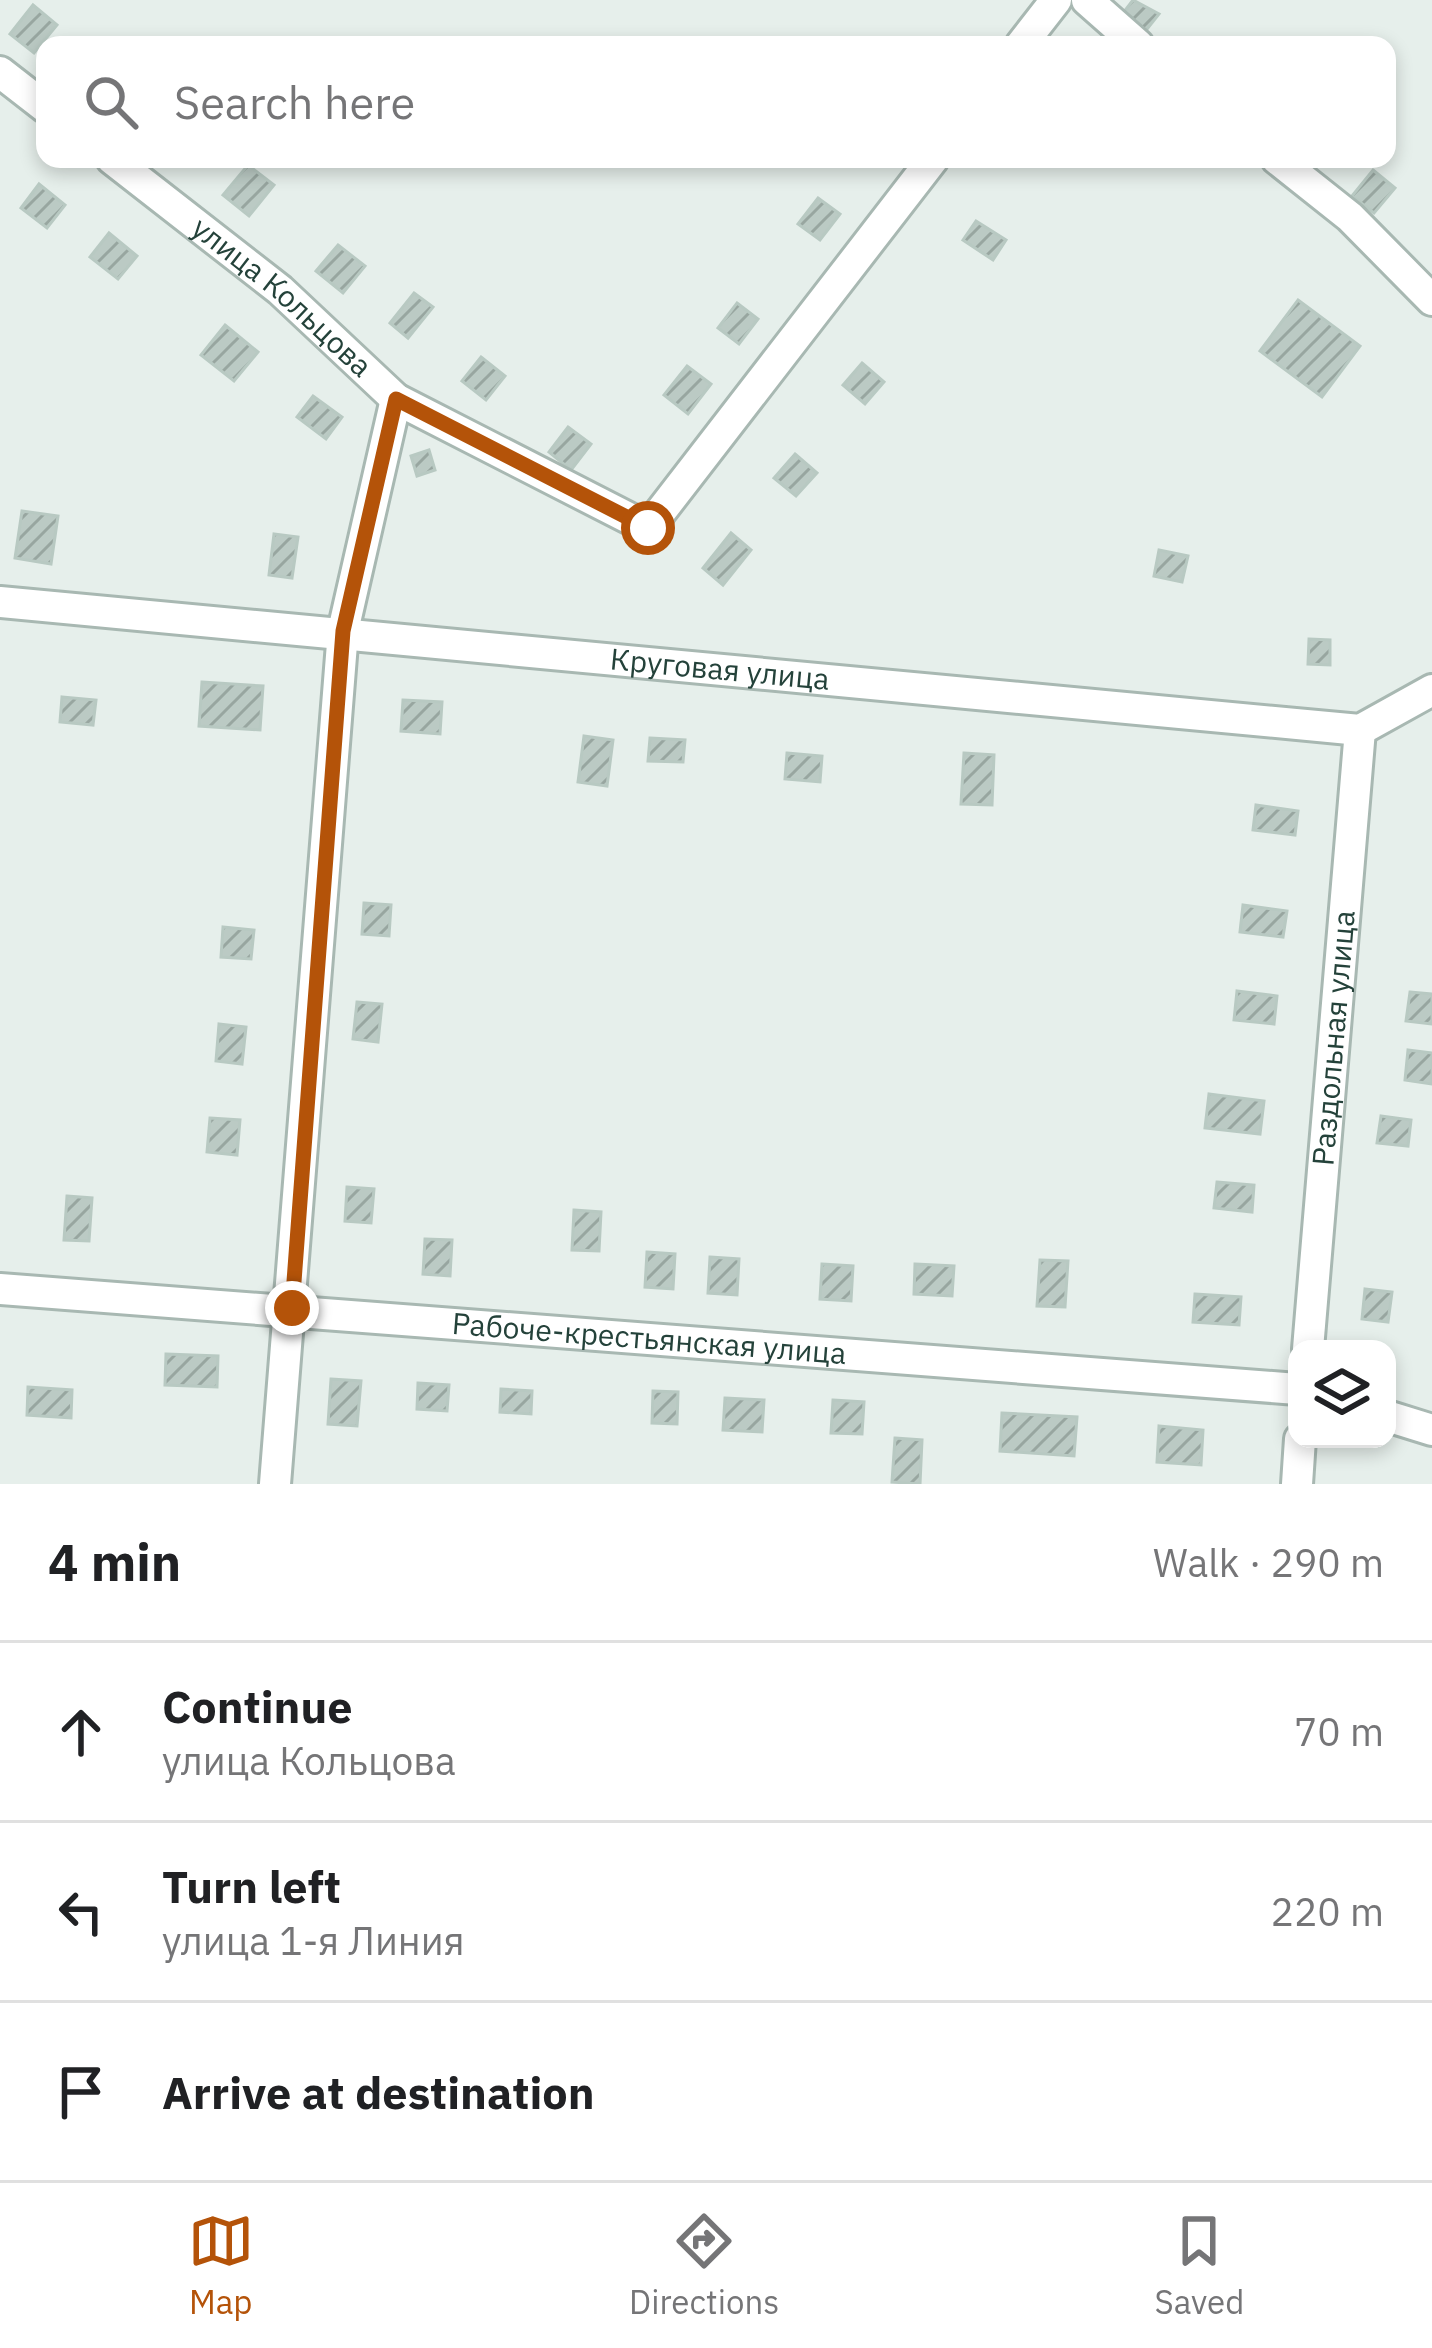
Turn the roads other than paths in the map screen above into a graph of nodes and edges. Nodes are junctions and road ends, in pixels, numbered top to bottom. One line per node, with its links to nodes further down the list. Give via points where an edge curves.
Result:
1 (1056, 0): 3 (street)
2 (1087, 0): 4 (street)
3 (1028, 36)
4 (1128, 36)
5 (0, 72): 6 (street)
6 (36, 100)
7 (124, 168): 11 (street, улица Кольцова, via 280,290)
8 (926, 168): 11 (street, улица Кольцова, via 648,528)
9 (1288, 168): 10 (street)
10 (1432, 300)
11 (396, 399): 13 (street)
12 (0, 602): 13 (street, Круговая улица)
13 (343, 631): 15 (street, Круговая улица); 17 (street)
14 (1432, 691): 15 (street)
15 (1360, 730): 18 (street, Раздольная улица)
16 (0, 1289): 17 (street, Рабоче-крестьянская улица)
17 (292, 1308): 19 (street, Рабоче-крестьянская улица); 23 (street)
18 (1309, 1340)
19 (1288, 1388)
20 (1396, 1419): 21 (street)
21 (1432, 1430)
22 (1299, 1448): 24 (street)
23 (275, 1484)
24 (1297, 1484)

